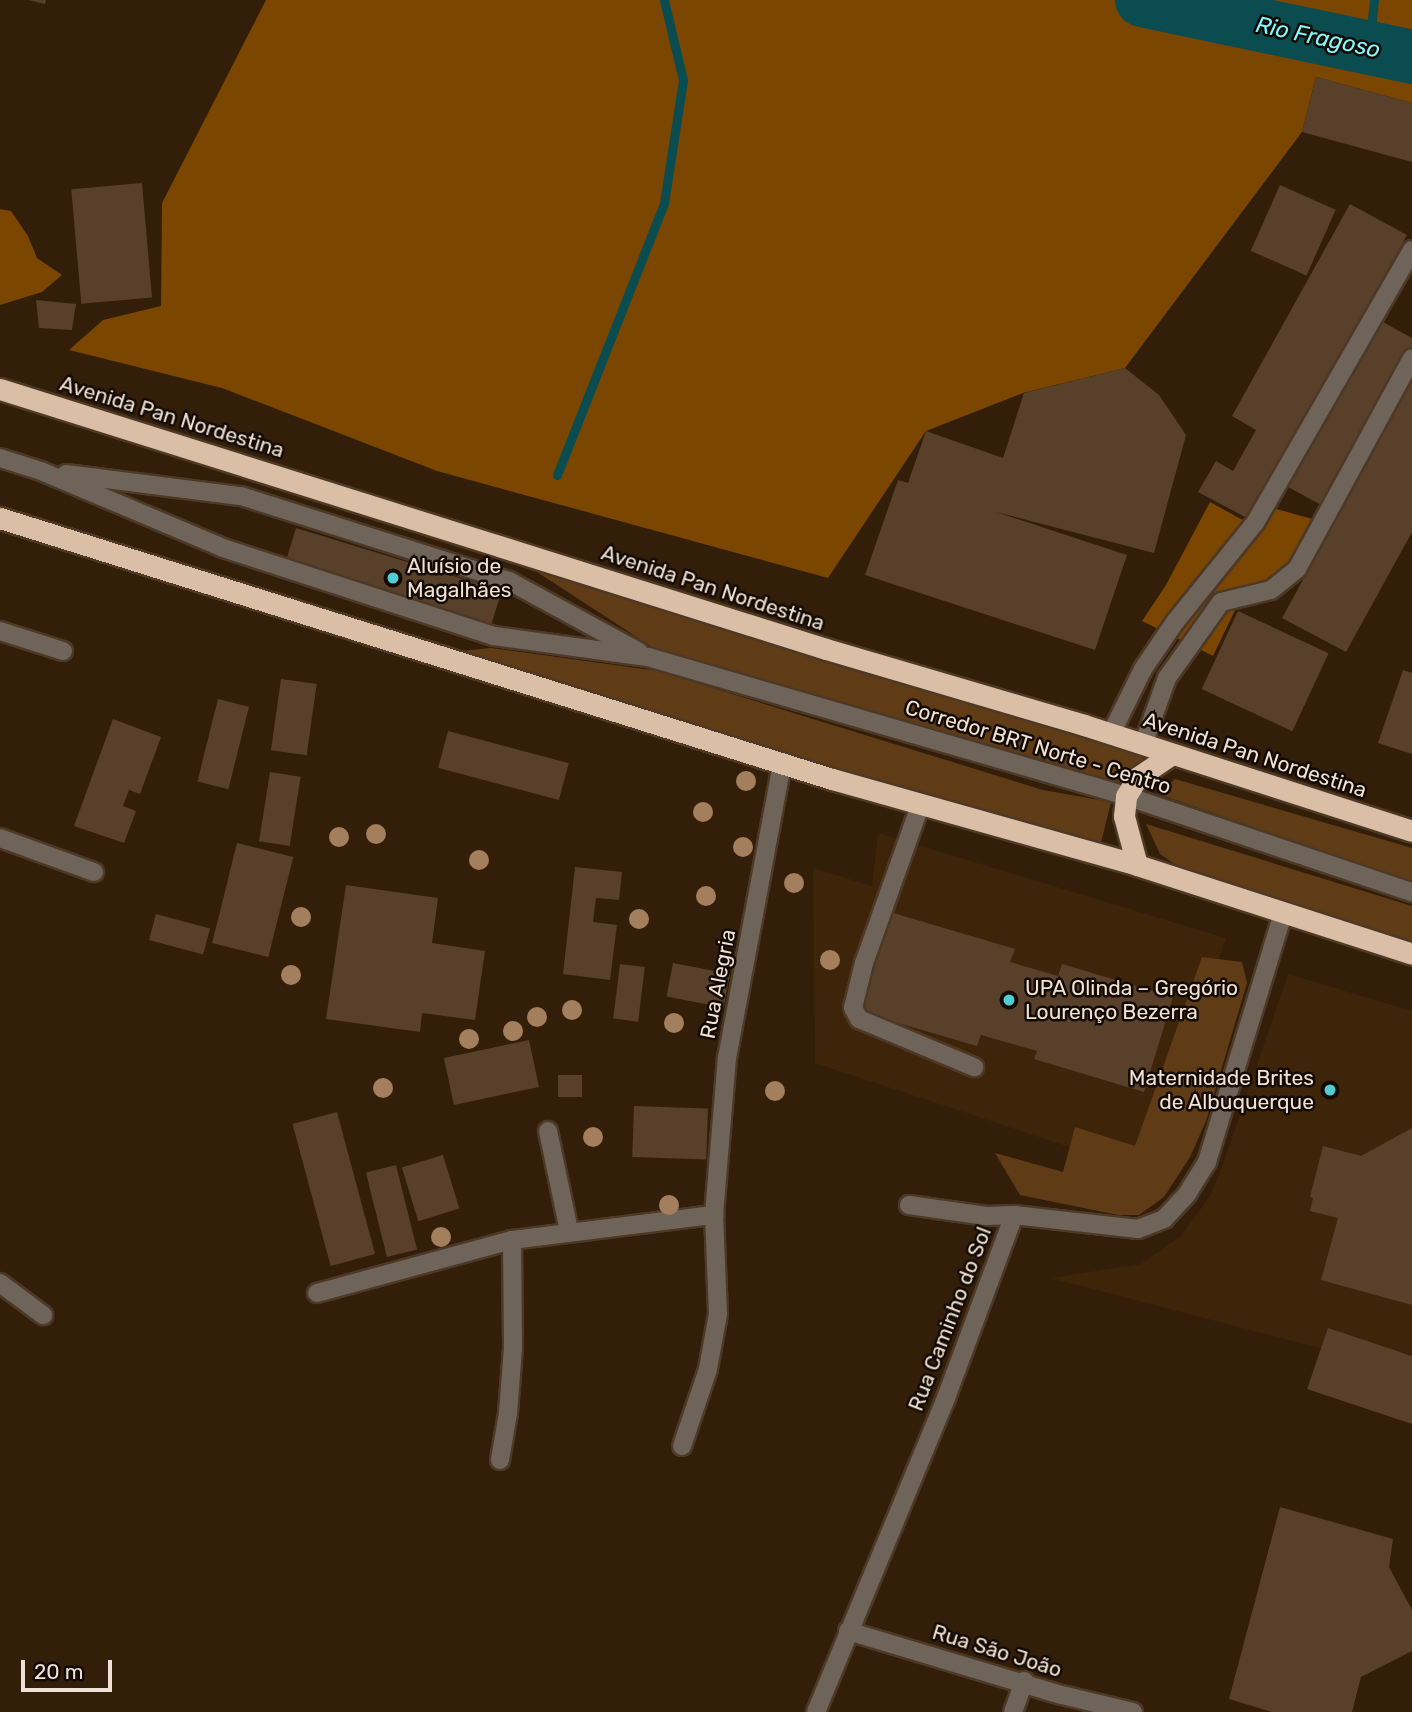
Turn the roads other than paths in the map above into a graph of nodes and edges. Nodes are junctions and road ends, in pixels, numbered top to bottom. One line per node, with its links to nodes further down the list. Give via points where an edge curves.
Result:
1 (1412, 250): 10 (street, via 1266,506 1143,668)
2 (1412, 358): 11 (street, via 1297,569 1271,590 1221,602 1167,678)
3 (0, 389): 10 (highway, Avenida Pan Nordestina)
4 (0, 458): 5 (street, Corredor BRT Norte - Centro)
5 (41, 471): 9 (street, Corredor BRT Norte - Centro, via 223,548 494,636); 9 (street, Corredor BRT Norte - Centro, via 241,496 509,581)
6 (0, 518): 13 (highway)
7 (0, 631): 8 (street)
8 (63, 651)
9 (648, 657): 14 (street, Corredor BRT Norte - Centro)
10 (1111, 734): 11 (highway, Avenida Pan Nordestina)
11 (1143, 745): 12 (highway, Avenida Pan Nordestina)
12 (1172, 754): 14 (highway, via 1139,777); 16 (highway, Avenida Pan Nordestina)
13 (782, 763): 15 (highway); 26 (street, Rua Alegria, via 727,1058)
14 (1126, 796): 18 (highway, via 1124,816); 20 (street, Corredor BRT Norte - Centro)
15 (920, 803): 18 (highway); 23 (street, via 864,963 853,1008 859,1019)
16 (1412, 831)
17 (0, 838): 19 (street)
18 (1138, 865): 21 (highway)
19 (94, 872)
20 (1412, 892)
21 (1283, 913): 22 (highway); 27 (street, Rua Caminho do Sol, via 1208,1162 1187,1194 1164,1219 1138,1229)
22 (1412, 954)
23 (974, 1067)
24 (548, 1131): 28 (street)
25 (909, 1205): 27 (street, via 986,1216)
26 (714, 1215): 28 (street); 33 (street, Rua Alegria, via 718,1314 708,1369)
27 (1014, 1215): 35 (street, Rua Caminho do Sol, via 946,1398)
28 (569, 1231): 29 (street)
29 (512, 1240): 31 (street); 34 (street, via 513,1348)
30 (0, 1283): 32 (street)
31 (317, 1293)
32 (43, 1315)
33 (682, 1446)
34 (500, 1460)
35 (850, 1624): 36 (street, Rua São João); 38 (street, Rua Caminho do Sol)
36 (1024, 1681): 37 (street, Rua São João); 39 (street)
37 (1064, 1703): 40 (street, Rua São João)
38 (816, 1712)
39 (1013, 1712)
40 (1133, 1712)

